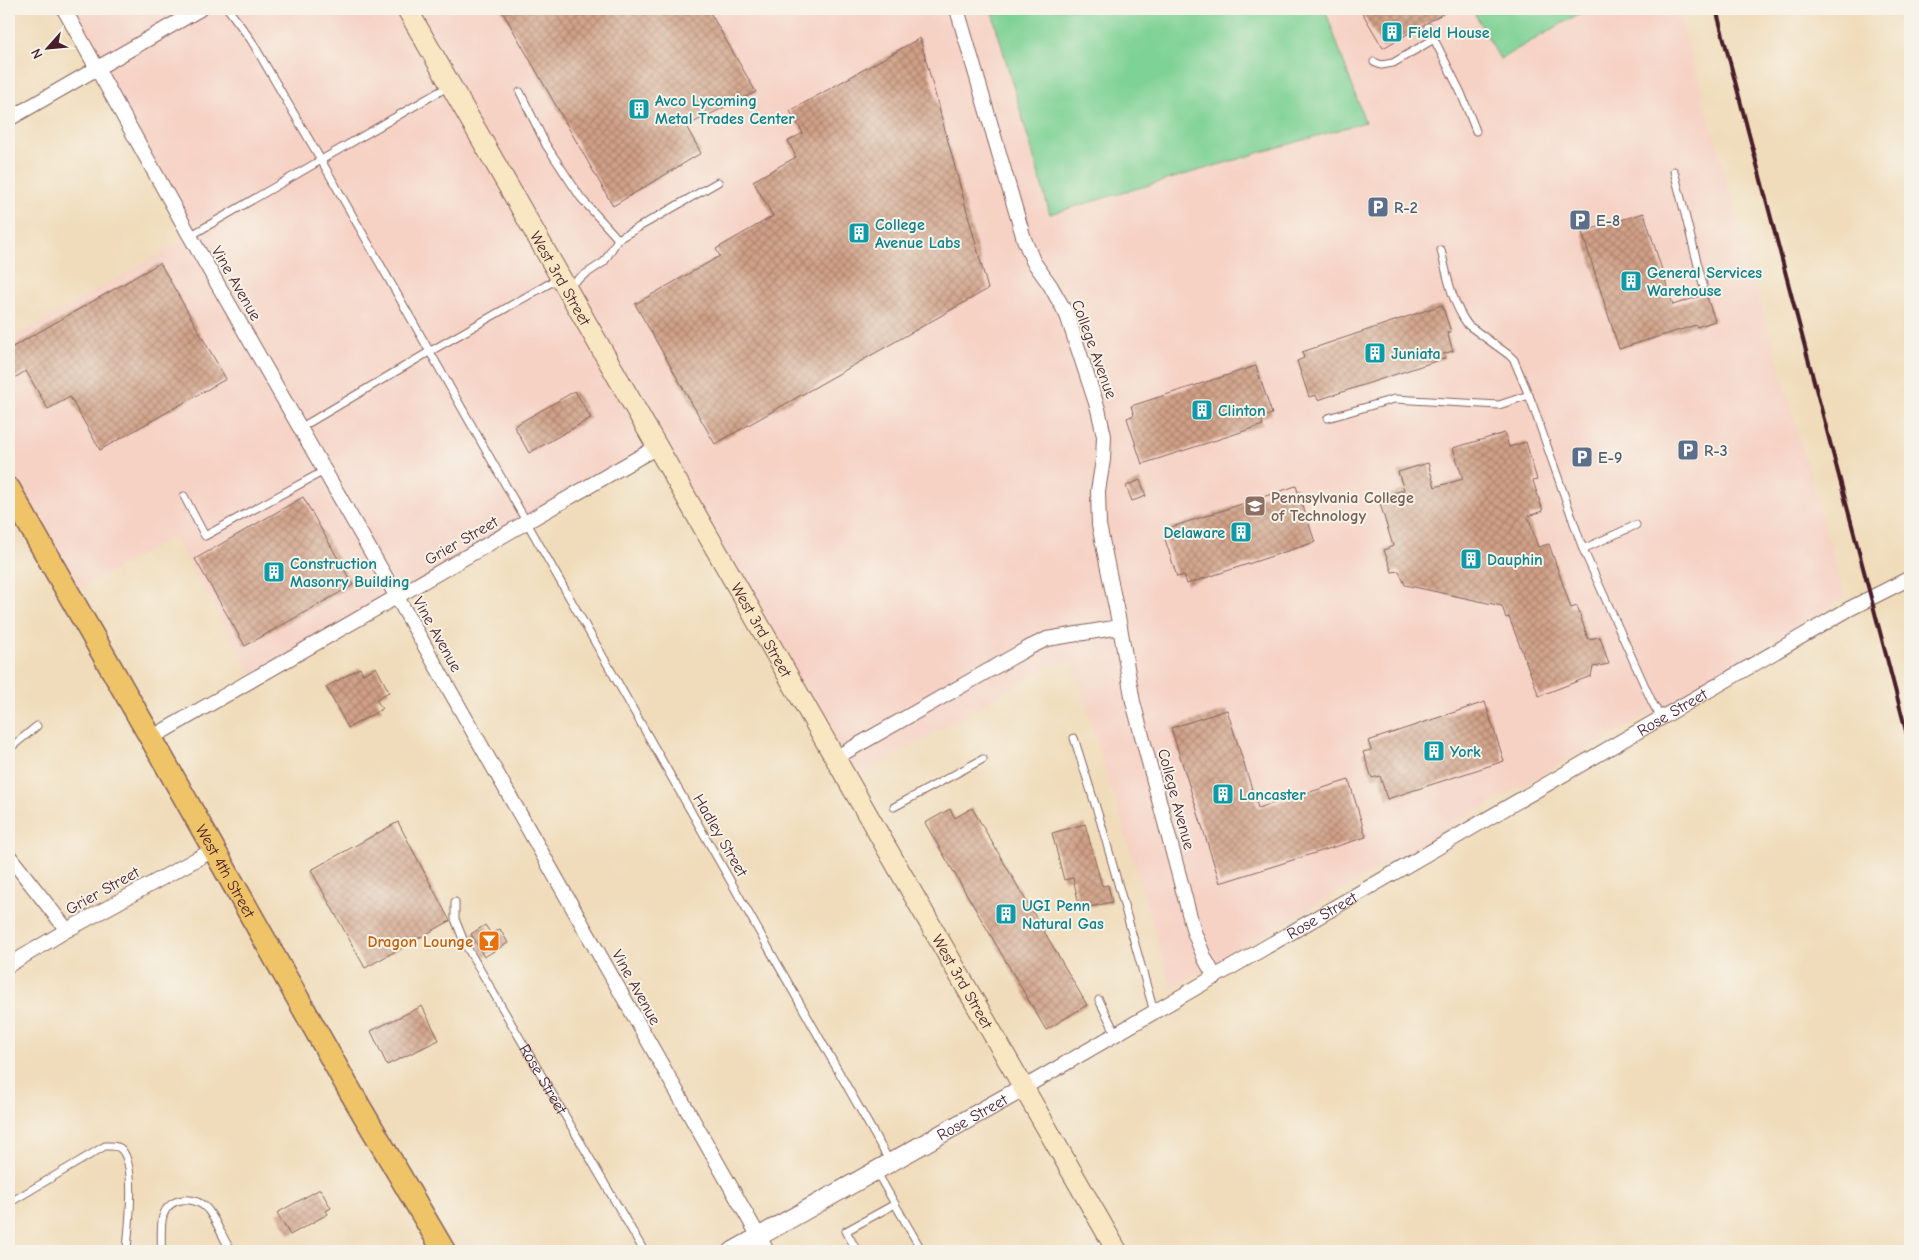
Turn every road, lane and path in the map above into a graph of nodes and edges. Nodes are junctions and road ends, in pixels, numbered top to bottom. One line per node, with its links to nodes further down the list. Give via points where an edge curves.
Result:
1 (64, 9): 9 (street, Vine Avenue)
2 (200, 9): 9 (street)
3 (228, 9): 14 (lane, Hadley Street, via 251,40)
4 (407, 9): 10 (main road, West 3rd Street)
5 (958, 9): 35 (street, College Avenue, via 1024,239 1033,261 1067,315 1098,409 1104,436 1098,491 1099,525)
6 (1428, 28): 7 (lane)
7 (1434, 39): 8 (lane, via 1392,63 1381,65); 13 (lane)
8 (1374, 62)
9 (97, 68): 12 (street); 17 (street, Vine Avenue)
10 (451, 85): 14 (lane); 20 (main road, West 3rd Street)
11 (520, 92): 18 (lane, via 546,145 581,198)
12 (9, 119)
13 (1476, 132)
14 (321, 160): 17 (lane); 22 (lane, Hadley Street)
15 (1674, 172): 21 (lane)
16 (718, 182): 18 (lane)
17 (190, 236): 25 (street, Vine Avenue)
18 (618, 239): 20 (lane, via 604,262)
19 (1441, 250): 23 (lane, via 1455,301 1464,320 1514,360)
20 (563, 282): 22 (lane); 26 (main road, West 3rd Street)
21 (1703, 285)
22 (429, 352): 25 (lane); 30 (lane, Hadley Street)
23 (1529, 396): 24 (lane, via 1499,405 1394,399); 32 (lane)
24 (1328, 418)
25 (300, 428): 27 (street, Vine Avenue)
26 (658, 447): 30 (street, Grier Street); 41 (main road, West 3rd Street)
27 (324, 471): 29 (lane, via 205,536); 34 (street, Vine Avenue)
28 (9, 489): 38 (main road, West 4th Street)
29 (184, 496)
30 (527, 522): 34 (street, Grier Street); 54 (lane, Hadley Street)
31 (1636, 525): 32 (lane)
32 (1583, 550): 36 (lane)
33 (1910, 578): 36 (street, Rose Street)
34 (397, 597): 38 (street, Grier Street); 57 (street, Vine Avenue)
35 (1120, 627): 41 (street, via 1047,640 1030,647); 49 (street, College Avenue, via 1133,702 1194,932)
36 (1661, 718): 49 (street, Rose Street)
37 (37, 726): 40 (lane)
38 (151, 738): 44 (main road, West 4th Street)
39 (1074, 738): 51 (lane, via 1098,811)
40 (9, 749)
41 (835, 758): 53 (main road, West 3rd Street)
42 (983, 759): 43 (lane)
43 (894, 807)
44 (214, 849): 47 (street, Grier Street); 62 (main road, West 4th Street)
45 (9, 856): 47 (street)
46 (455, 902): 63 (lane, Rose Street, via 455,919 465,944)
47 (67, 930): 48 (street, Grier Street)
48 (9, 965)
49 (1215, 977): 51 (street, Rose Street)
50 (1099, 1000): 52 (lane)
51 (1154, 1012): 52 (street, Rose Street)
52 (1116, 1034): 53 (street, Rose Street)
53 (1023, 1088): 54 (street, Rose Street); 58 (main road, West 3rd Street)
54 (883, 1166): 56 (lane, Hadley Street); 57 (street, Rose Street)
55 (9, 1204): 59 (lane, via 104,1146 114,1146 125,1155 130,1177)
56 (895, 1204): 65 (lane, via 846,1231); 66 (lane, Hadley Street)
57 (763, 1244): 64 (street, Rose Street)
58 (1112, 1248)
59 (127, 1251)
60 (161, 1251): 61 (lane, via 163,1216 168,1207 177,1201 187,1200 196,1201 208,1210)
61 (231, 1251)
62 (444, 1251)
63 (644, 1251)
64 (734, 1251)
65 (857, 1251)
66 (922, 1251)

